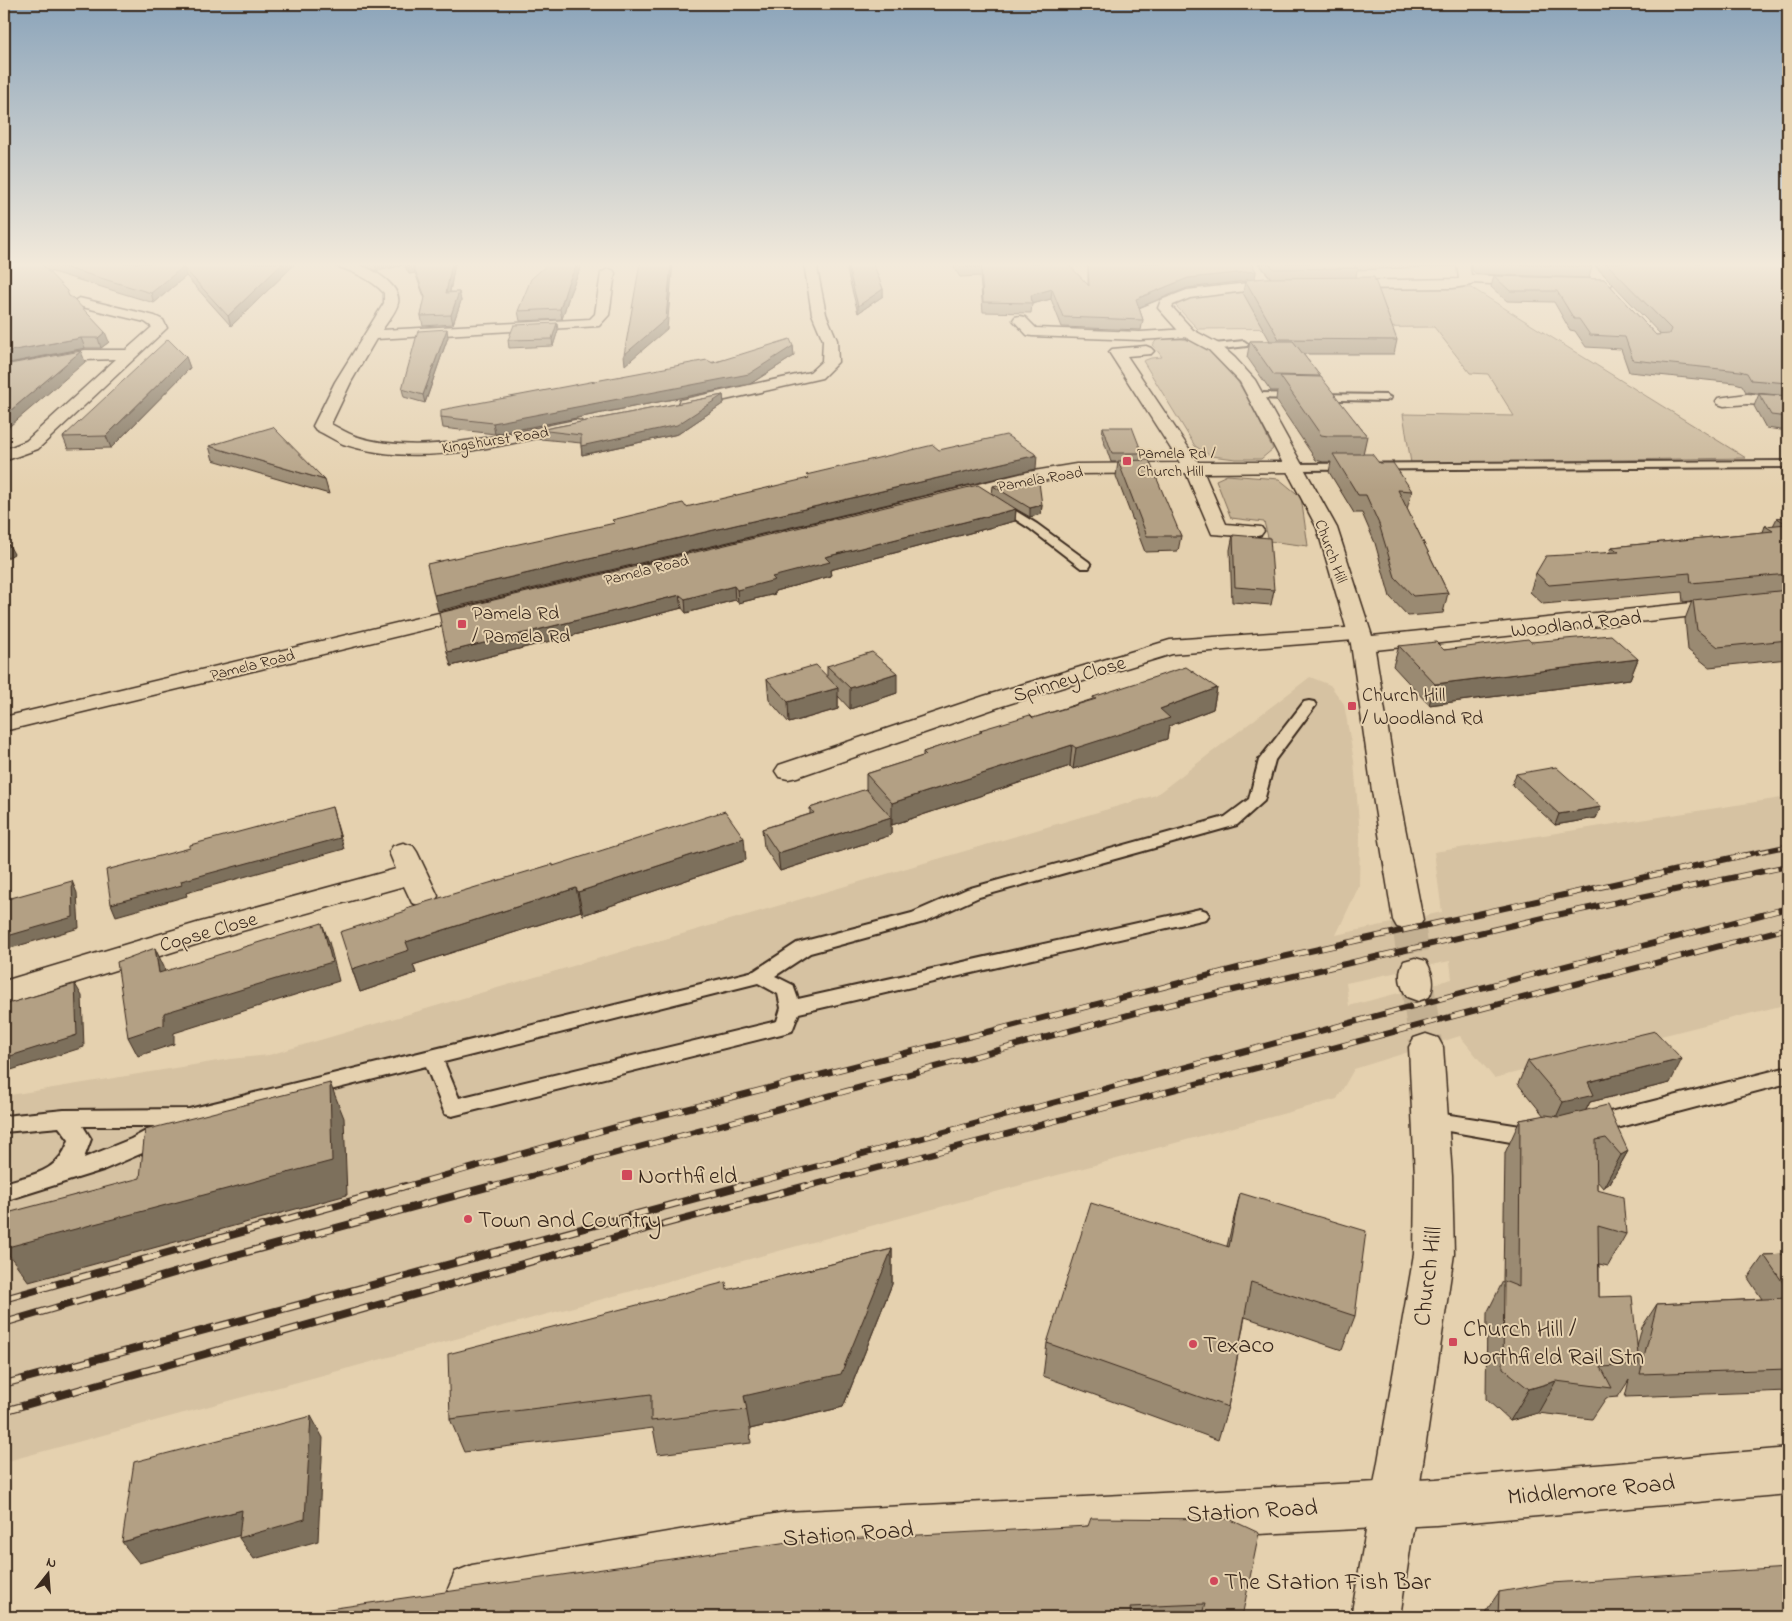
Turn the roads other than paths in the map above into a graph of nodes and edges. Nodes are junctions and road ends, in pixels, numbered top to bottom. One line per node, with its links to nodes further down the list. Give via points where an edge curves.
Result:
1 (148, 339): 8 (street)
2 (369, 339): 15 (street, Kingshurst Road, via 322,426 351,442 379,448 428,450)
3 (829, 339): 14 (street, via 830,362 816,374)
4 (1198, 339): 6 (street, Church Hill)
5 (1244, 344): 6 (lane)
6 (1214, 347): 10 (street, Church Hill, via 1247,380)
7 (1146, 351): 19 (street, via 1118,352)
8 (130, 354): 9 (street, via 86,355); 16 (street, via 32,445)
9 (4, 370)
10 (1255, 396): 11 (lane); 18 (street, Church Hill)
11 (1386, 398)
12 (1724, 401): 13 (street, via 1747,398)
13 (1788, 402)
14 (672, 406)
15 (595, 421)
16 (4, 456)
17 (1788, 464): 18 (lane)
18 (1294, 467): 19 (street, Pamela Road); 24 (street, Church Hill, via 1327,528)
19 (1193, 469): 20 (street, Pamela Road, via 1076,469); 21 (street, via 1219,530)
20 (976, 490): 22 (lane, via 1033,526); 26 (street, Pamela Road)
21 (1254, 531)
22 (1085, 565)
23 (1788, 599): 24 (street, Woodland Road)
24 (1361, 639): 27 (street, Spinney Close, via 1170,647 993,701); 30 (street, Church Hill)
25 (1310, 705): 31 (lane, via 1267,760 1256,801 1231,821 973,893 918,918 804,948)
26 (4, 724)
27 (789, 773)
28 (413, 874): 32 (street, Copse Close, via 208,930)
29 (1200, 915): 33 (lane)
30 (1408, 920)
31 (760, 976): 33 (lane, via 786,990); 35 (lane)
32 (4, 993)
33 (791, 1008): 35 (lane, via 785,1026 452,1108)
34 (1426, 1047): 39 (street, Church Hill)
35 (432, 1057): 37 (lane)
36 (1788, 1075): 39 (lane, via 1542,1138)
37 (189, 1117): 38 (lane); 41 (lane, via 139,1145 95,1164)
38 (64, 1118): 40 (lane); 41 (lane, via 80,1139 75,1154)
39 (1431, 1120): 44 (street, Church Hill, via 1434,1254)
40 (4, 1124)
41 (58, 1175): 42 (lane)
42 (4, 1192)
43 (1788, 1471): 44 (street, Middlemore Road)
44 (1394, 1504): 45 (street, Station Road, via 786,1535); 46 (street, Church Hill)
45 (434, 1596)
46 (1375, 1617)

